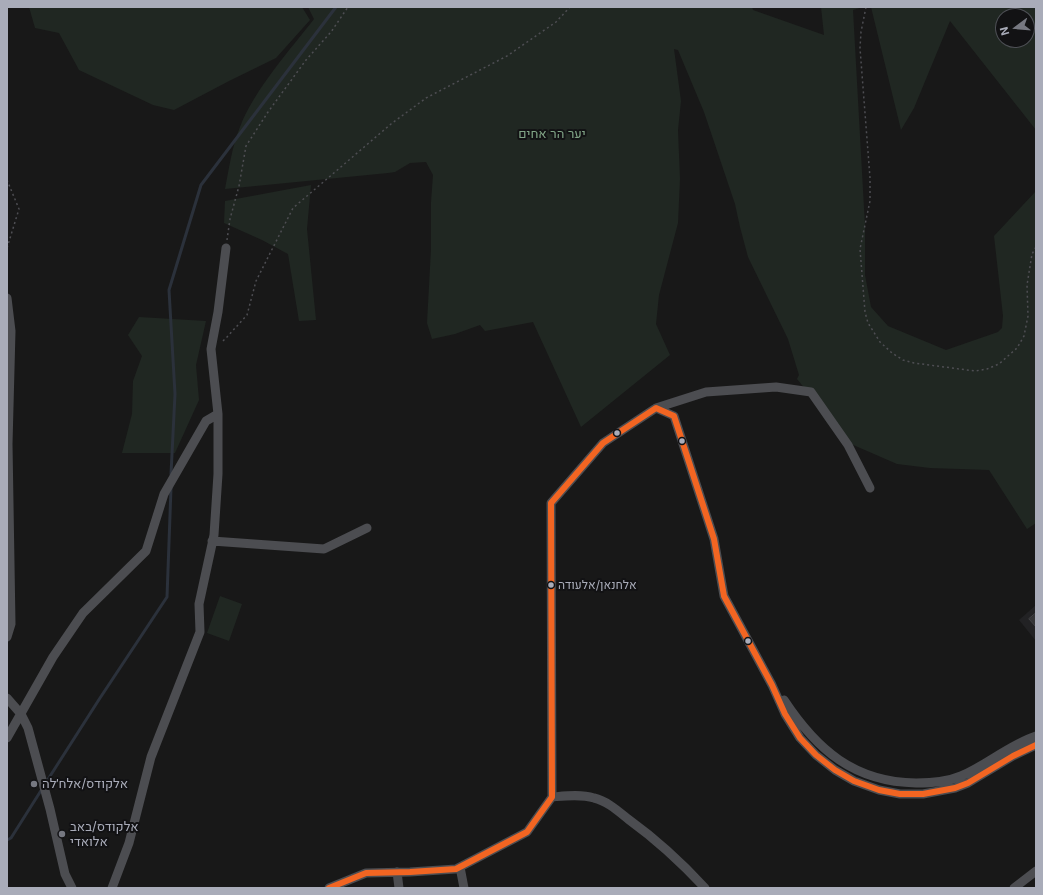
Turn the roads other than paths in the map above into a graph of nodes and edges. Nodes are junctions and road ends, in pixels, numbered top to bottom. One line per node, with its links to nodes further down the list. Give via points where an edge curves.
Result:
1 (226, 248): 4 (street, via 211,349)
2 (7, 298): 8 (street, via 11,331 8,444 11,624)
3 (656, 408): 5 (street, via 706,392 776,387 811,392 848,446); 9 (street, via 674,416 714,540 724,596); 15 (street, via 603,443 551,503)
4 (218, 414): 7 (street, via 218,474); 11 (street, via 206,421 164,494 146,551 83,613 53,656)
5 (870, 488)
6 (367, 528): 7 (street, via 324,549)
7 (212, 541): 20 (street, via 199,604 200,632 152,757 129,843)
8 (7, 637)
9 (772, 685): 12 (street, via 812,738 836,758 862,774 882,779 904,783 946,781); 14 (street, via 785,714 800,738 816,755 854,781 879,790 900,794 923,794 955,788)
10 (7, 698): 11 (street)
11 (21, 714): 13 (street); 19 (street, via 28,728 65,874)
12 (1036, 736)
13 (7, 738)
14 (1036, 745)
15 (552, 797): 16 (street, via 528,832); 24 (street, via 594,797 607,803 655,839)
16 (460, 867): 18 (street); 23 (street)
17 (1036, 871): 25 (street)
18 (397, 872): 21 (street, via 366,873); 22 (street)
19 (72, 888)
20 (112, 888)
21 (329, 888)
22 (399, 888)
23 (464, 888)
24 (705, 888)
25 (1014, 888)

